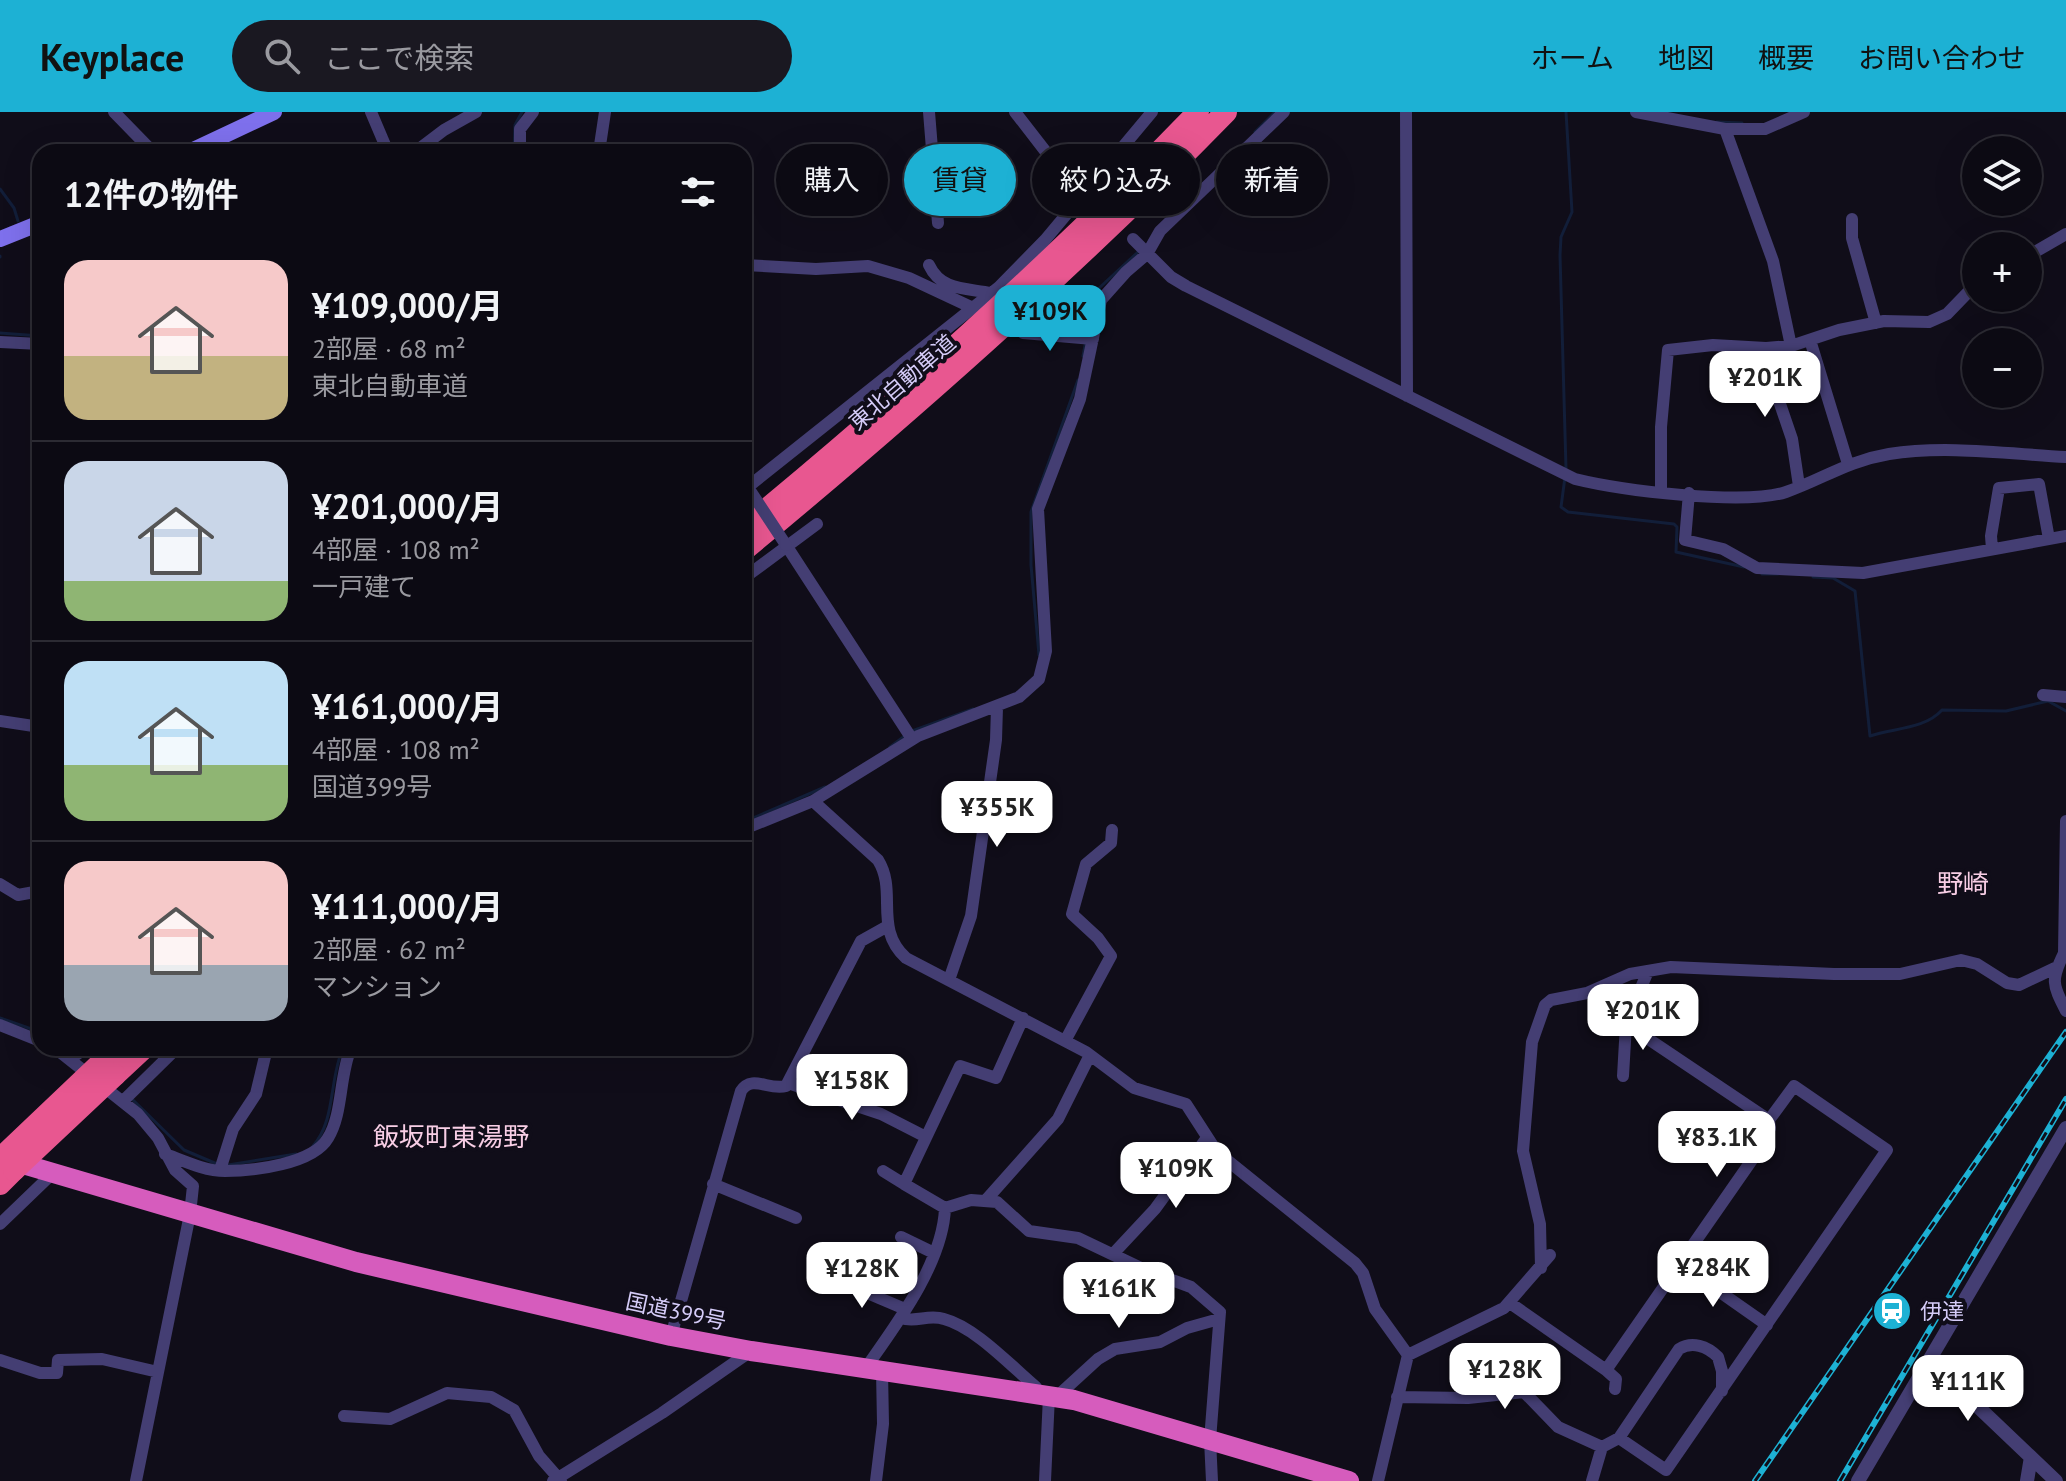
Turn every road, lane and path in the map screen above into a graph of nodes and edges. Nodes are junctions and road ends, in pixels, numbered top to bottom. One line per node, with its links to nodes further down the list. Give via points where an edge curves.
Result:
1 (114, 112): 19 (street)
2 (274, 112): 20 (main road)
3 (371, 112): 21 (street)
4 (476, 112): 22 (street)
5 (533, 112): 23 (street, via 520,129)
6 (605, 112): 24 (street)
7 (929, 112): 32 (street)
8 (1015, 112): 25 (street)
9 (1152, 112): 26 (street)
10 (1183, 112): 27 (highway)
11 (1198, 112): 28 (highway, 東北自動車道)
12 (1226, 112): 38 (highway, 東北自動車道)
13 (1243, 112): 38 (highway)
14 (1284, 112): 36 (street)
15 (1406, 112): 51 (street)
16 (1636, 112): 18 (street)
17 (1804, 112): 18 (street, via 1765,129)
18 (1725, 129): 50 (street, via 1773,261)
19 (145, 144)
20 (206, 144)
21 (385, 144)
22 (426, 144)
23 (520, 144)
24 (600, 144)
25 (1040, 144)
26 (1127, 144)
27 (1158, 144)
28 (1167, 144)
29 (1068, 216): 41 (street)
30 (1096, 216): 59 (highway, 東北自動車道, via 958,346)
31 (1852, 219): 44 (street, via 1852,238)
32 (938, 223)
33 (32, 226): 35 (main road)
34 (2066, 234): 37 (street)
35 (0, 239)
36 (1141, 247): 46 (street, via 1101,300); 51 (street, via 1186,286)
37 (2042, 248)
38 (1081, 257): 63 (highway, 東北自動車道)
39 (752, 265): 43 (street, via 868,266 909,278)
40 (929, 265): 41 (street, via 945,286)
41 (991, 293): 43 (street)
42 (1962, 301): 44 (street, via 1938,319)
43 (973, 308): 54 (street)
44 (1876, 323): 47 (street)
45 (1023, 333): 46 (street)
46 (1088, 339): 69 (street, via 1080,399 1038,509 1044,669 1033,687)
47 (1810, 340): 50 (street); 53 (street)
48 (0, 342): 49 (street)
49 (32, 344)
50 (1787, 346): 55 (street, via 1779,401); 56 (street, via 1668,350)
51 (1407, 396): 56 (street, via 1575,479)
52 (2066, 457): 53 (street, via 1937,452 1891,454)
53 (1848, 464): 55 (street)
54 (752, 483)
55 (1799, 486): 57 (street, via 1762,498)
56 (1661, 491): 57 (street)
57 (1689, 493): 65 (street, via 1685,540 1723,549 1757,568 1863,573)
58 (752, 497): 64 (street, bridge)
59 (752, 521)
60 (817, 524): 64 (street)
61 (2066, 536): 62 (street)
62 (2049, 539): 65 (street); 65 (street, via 2039,484 1999,488)
63 (752, 543)
64 (786, 547): 66 (street); 72 (street)
65 (1992, 549)
66 (752, 572)
67 (2043, 695): 68 (street)
68 (2066, 697)
69 (997, 707): 72 (street); 83 (street, via 971,916)
70 (0, 721): 71 (street)
71 (32, 726)
72 (909, 735): 73 (street)
73 (813, 801): 75 (street); 79 (street, via 884,869)
74 (2066, 821): 80 (street)
75 (752, 826)
76 (1112, 830): 89 (street, via 1111,843 1086,864 1072,914 1111,956)
77 (0, 884): 78 (street, via 18,895)
78 (32, 892)
79 (886, 927): 83 (street, via 906,958); 96 (street, via 861,941)
80 (2065, 953): 81 (street)
81 (2055, 968): 82 (street, via 2019,985 1961,960 1900,974 1671,967); 84 (street, via 2053,980)
82 (1648, 971): 86 (street); 119 (street, via 1551,1000 1540,1017 1532,1042 1523,1151 1540,1224)
83 (949, 980): 85 (street)
84 (2066, 1011)
85 (1023, 1018): 89 (street); 100 (street, via 996,1078 960,1066)
86 (1626, 1024): 95 (street); 98 (street)
87 (0, 1025): 88 (street)
88 (32, 1038)
89 (1065, 1041): 90 (street)
90 (1090, 1055): 101 (street, via 1134,1088 1186,1104); 109 (street, via 1058,1119)
91 (169, 1056): 97 (street)
92 (265, 1056): 103 (street, via 256,1094 233,1129)
93 (348, 1056): 103 (street, via 333,1128 321,1147 301,1160)
94 (93, 1057): 97 (street); 104 (highway, bridge)
95 (1623, 1076)
96 (788, 1083): 100 (street, via 881,1114); 107 (street, via 780,1088 744,1085)
97 (127, 1098): 102 (street)
98 (1769, 1120): 118 (street, via 1754,1157); 124 (street, via 1794,1086 1887,1150)
99 (2066, 1128): 129 (street)
100 (926, 1137): 108 (street)
101 (1206, 1139): 116 (street, via 1155,1209); 127 (street, via 1355,1263 1375,1309)
102 (165, 1154): 103 (street); 111 (street, via 193,1186)
103 (221, 1166)
104 (4, 1168): 106 (highway, 国道399号)
105 (883, 1171): 108 (street)
106 (53, 1173): 111 (highway, 国道399号); 113 (street)
107 (713, 1184): 112 (street); 125 (street)
108 (904, 1184): 110 (street)
109 (986, 1200): 110 (street); 116 (street, via 997,1202 1034,1233 1078,1238)
110 (945, 1208): 115 (street, via 944,1233)
111 (190, 1214): 125 (highway, 国道399号, via 356,1262); 132 (street)
112 (796, 1218)
113 (0, 1224)
114 (901, 1237): 115 (street)
115 (934, 1253): 122 (street)
116 (1113, 1254): 123 (street, via 1191,1287 1220,1312)
117 (1550, 1255): 119 (street)
118 (1680, 1264): 124 (street); 131 (street)
119 (1541, 1268): 121 (street)
120 (832, 1278): 122 (street)
121 (1510, 1303): 127 (street); 131 (street)
122 (903, 1313): 130 (street); 135 (street, via 912,1322 934,1317 957,1324)
123 (1219, 1319): 135 (street, via 1160,1342 1115,1349 1063,1391); 139 (street)
124 (1767, 1325): 134 (street)
125 (671, 1336): 126 (highway, 国道399号)
126 (751, 1351): 130 (highway, 国道399号); 142 (street)
127 (1408, 1355): 136 (street)
128 (0, 1360): 132 (street, via 40,1373 57,1373 58,1360 87,1358)
129 (1930, 1361): 141 (street); 150 (street)
130 (874, 1370): 135 (highway, 国道399号); 144 (street, via 883,1424)
131 (1606, 1370): 133 (street, via 1616,1379)
132 (158, 1372): 143 (street)
133 (1615, 1389)
134 (1722, 1391): 138 (street, via 1666,1470); 138 (street, via 1718,1357 1706,1348 1685,1345 1671,1357)
135 (1049, 1396): 139 (highway, 国道399号); 145 (street)
136 (1397, 1397): 140 (street, via 1524,1392 1558,1427); 148 (street)
137 (344, 1416): 142 (street, via 390,1419 447,1393 491,1397 514,1410)
138 (1619, 1438): 140 (street)
139 (1210, 1440): 146 (street); 147 (highway, 国道399号)
140 (1602, 1447): 149 (street)
141 (2031, 1457): 151 (street); 152 (street)
142 (557, 1480)
143 (136, 1481)
144 (876, 1481)
145 (1045, 1481)
146 (1212, 1481)
147 (1349, 1481)
148 (1378, 1481)
149 (1592, 1481)
150 (1858, 1481)
151 (2027, 1481)
152 (2056, 1481)

